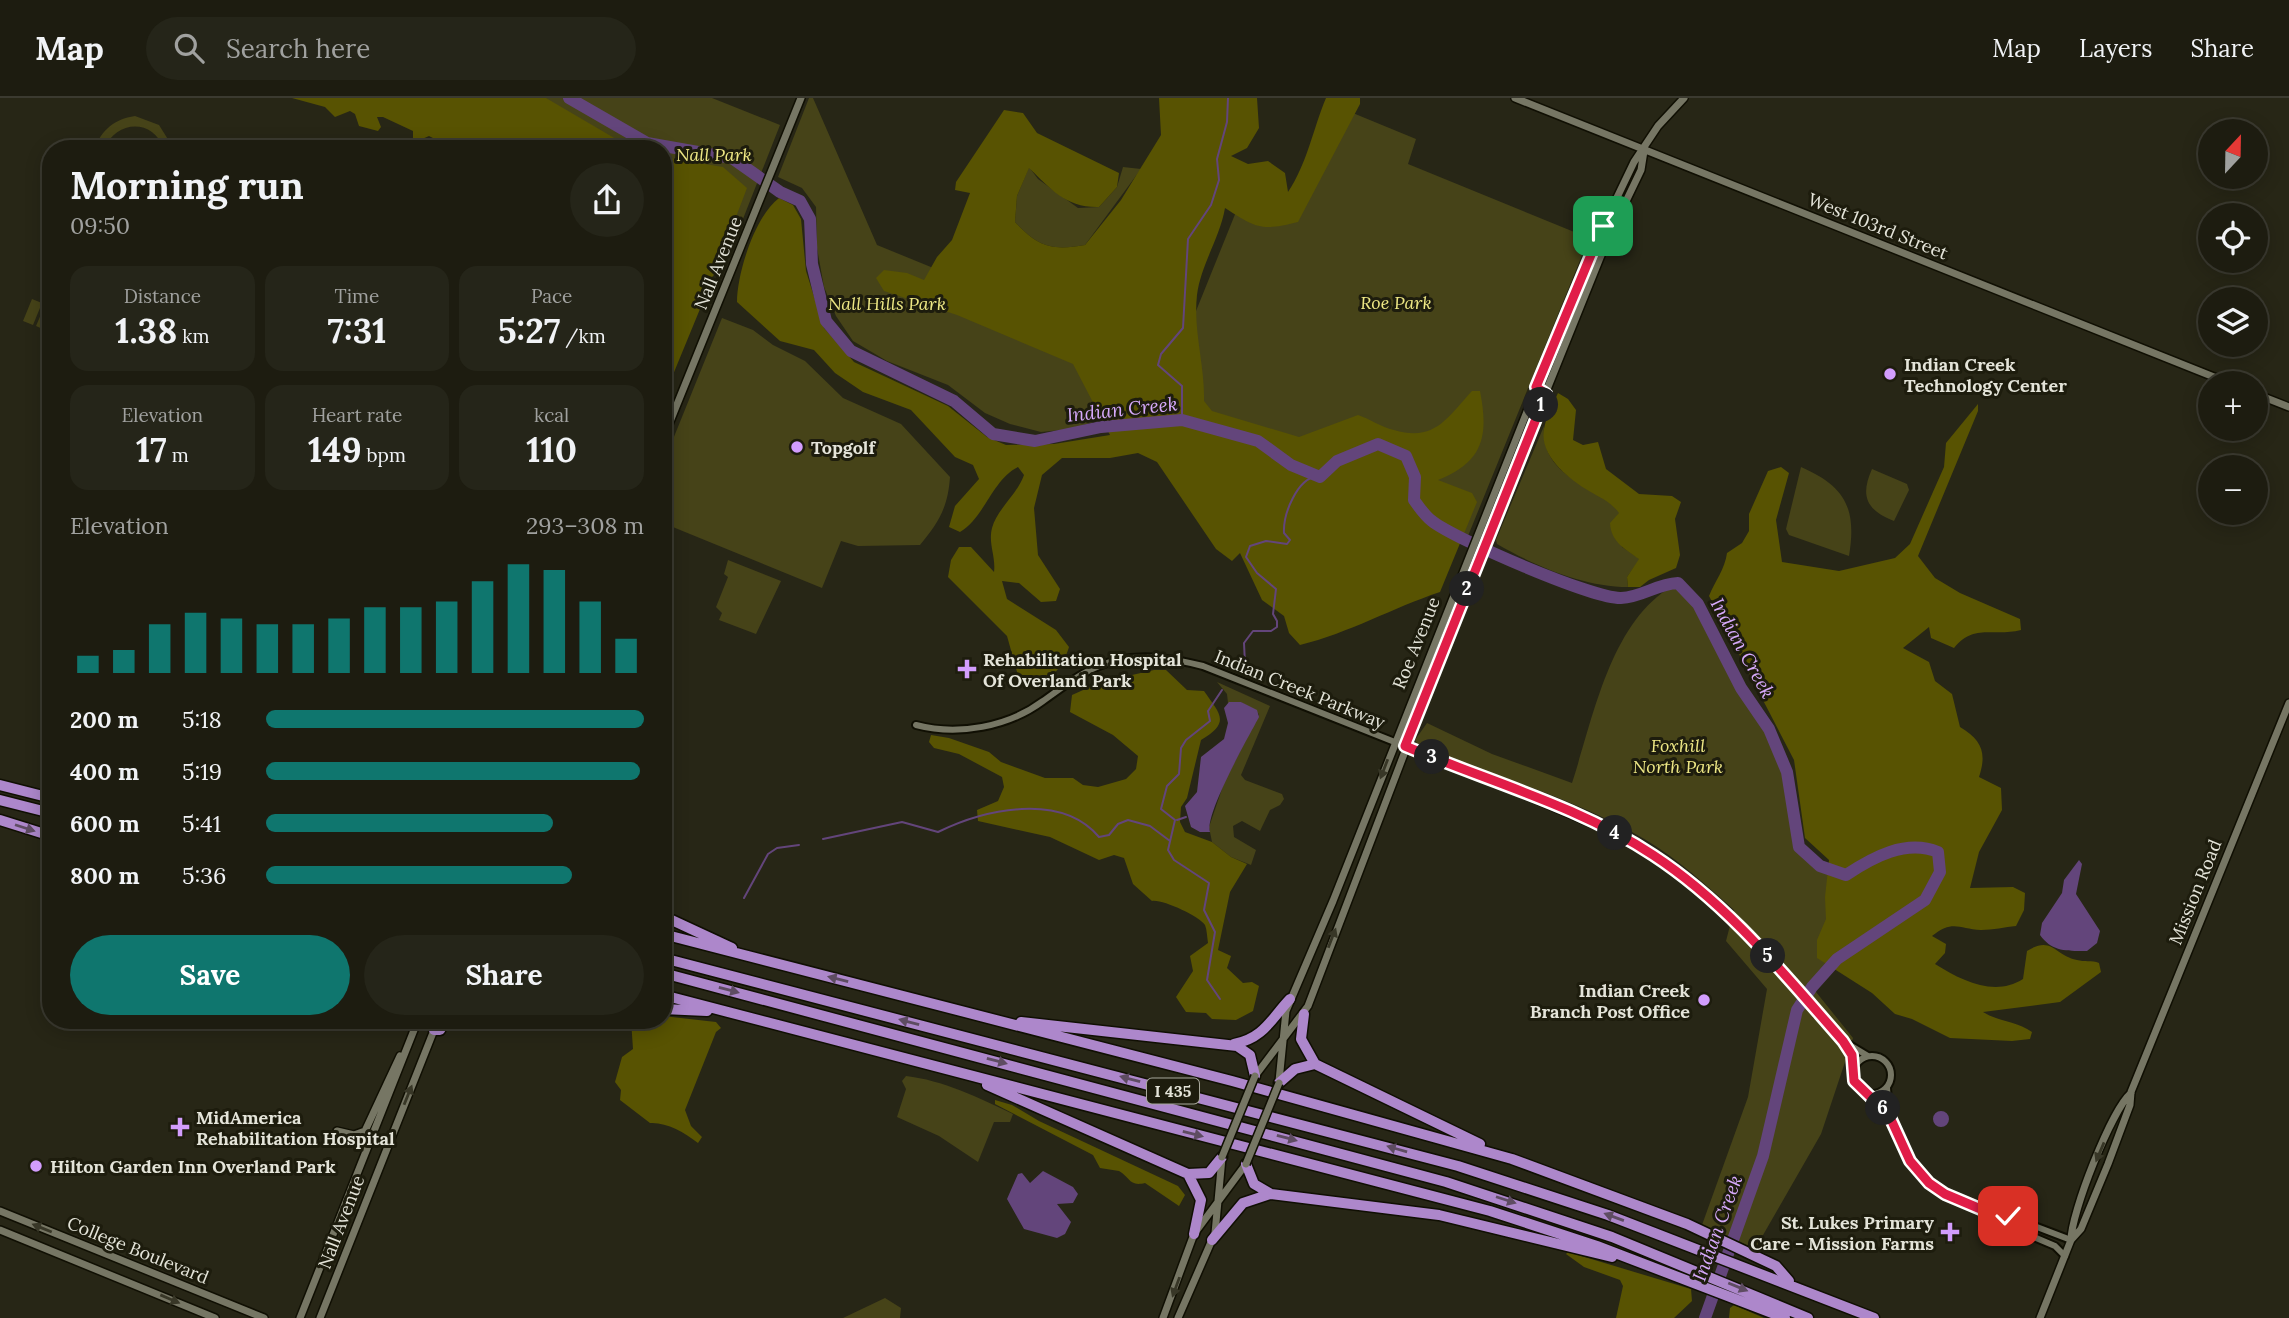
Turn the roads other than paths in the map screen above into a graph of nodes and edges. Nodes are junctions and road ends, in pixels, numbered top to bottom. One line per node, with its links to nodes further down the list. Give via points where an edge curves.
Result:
1 (801, 98): 10 (main road, Nall Avenue)
2 (1515, 98): 4 (main road, West 103rd Street)
3 (1684, 98): 4 (main road, Roe Avenue, via 1658,126)
4 (1645, 150): 5 (main road, West 103rd Street); 6 (main road, Roe Avenue, via 1634,162 1594,245); 7 (main road, Roe Avenue, via 1642,170 1606,243)
5 (2198, 371)
6 (1536, 387): 7 (main road); 13 (main road, Roe Avenue)
7 (1546, 394): 14 (main road, Roe Avenue)
8 (2268, 399): 9 (main road)
9 (2289, 407)
10 (672, 417)
11 (2289, 703): 45 (main road, Mission Road)
12 (916, 724): 13 (street, Indian Creek Parkway, via 948,730 1001,722 1041,703 1088,671 1117,660 1147,657 1203,666)
13 (1394, 742): 14 (street, Indian Creek Parkway); 27 (main road, Roe Avenue, one-way to 27)
14 (1405, 746): 30 (main road, Roe Avenue, one-way to 14); 36 (street, Indian Creek Parkway, via 1623,837 1676,871 1752,938)
15 (0, 785): 16 (highway)
16 (42, 795)
17 (0, 800): 18 (highway)
18 (42, 811)
19 (0, 820): 20 (highway, one-way to 20)
20 (42, 833)
21 (672, 920): 23 (highway)
22 (672, 936): 23 (highway)
23 (755, 958): 31 (highway, one-way to 23)
24 (672, 960): 63 (highway, I 435, one-way to 24, via 1517,1185 1384,1145)
25 (672, 975): 64 (highway, I 435, one-way to 64, via 1399,1168 1554,1216 1671,1260)
26 (672, 997): 29 (highway)
27 (1290, 999): 34 (main road, Roe Avenue); 37 (highway, via 1265,1031)
28 (672, 1009): 29 (highway)
29 (729, 1012): 41 (highway)
30 (1304, 1014): 34 (main road, Roe Avenue); 39 (highway, via 1301,1039)
31 (999, 1021): 37 (highway); 50 (highway)
32 (415, 1029): 35 (main road, Nall Avenue)
33 (434, 1029): 68 (main road, Nall Avenue, one-way to 33)
34 (1284, 1038): 42 (main road, Roe Avenue); 43 (main road, Roe Avenue)
35 (410, 1041): 48 (main road, via 391,1069 365,1131 354,1135); 67 (main road, Nall Avenue)
36 (1843, 1041): 38 (street, Indian Creek Parkway); 40 (street, Indian Creek Parkway)
37 (1230, 1045): 42 (highway, via 1250,1055)
38 (1868, 1056): 40 (street); 44 (street, via 1887,1063 1892,1075)
39 (1315, 1064): 43 (highway, via 1295,1069); 50 (highway)
40 (1854, 1068): 46 (street, via 1854,1081)
41 (961, 1073): 52 (highway); 62 (highway, one-way to 62, via 1490,1211)
42 (1255, 1076): 49 (main road, Roe Avenue, bridge)
43 (1279, 1083): 51 (main road, Roe Avenue, bridge)
44 (1887, 1088): 46 (street); 47 (street)
45 (2131, 1092): 60 (main road, Mission Road, via 2108,1164 2081,1229); 60 (main road, Mission Road, one-way to 60, via 2121,1101 2094,1164 2071,1226)
46 (1868, 1094): 47 (street)
47 (1889, 1115): 56 (street, via 1922,1177 1945,1194)
48 (337, 1131)
49 (1222, 1157): 52 (highway, via 1209,1173); 54 (main road, Roe Avenue)
50 (1512, 1159): 63 (highway, via 1687,1224 1776,1266)
51 (1246, 1164): 53 (highway, via 1254,1184); 54 (main road, Roe Avenue)
52 (1188, 1174): 58 (highway, via 1201,1200)
53 (1270, 1194): 59 (highway, via 1243,1203); 62 (highway, via 1439,1215)
54 (1219, 1200): 58 (main road, Roe Avenue); 59 (main road, Roe Avenue)
55 (0, 1211): 66 (main road, College Boulevard, one-way to 55)
56 (1996, 1216): 60 (street, via 2008,1216); 61 (street, via 2055,1246)
57 (0, 1230): 65 (main road, College Boulevard, one-way to 65)
58 (1194, 1234): 69 (main road, Roe Avenue, one-way to 69)
59 (1212, 1240): 70 (main road, Roe Avenue)
60 (2071, 1240): 61 (main road, Mission Road)
61 (2065, 1256): 74 (main road, Mission Road)
62 (1667, 1272): 64 (highway)
63 (1792, 1284): 73 (highway, I 435)
64 (1758, 1301): 71 (highway); 72 (highway, I 435)
65 (215, 1318)
66 (264, 1318)
67 (300, 1318)
68 (320, 1318)
69 (1163, 1318)
70 (1178, 1318)
71 (1785, 1318)
72 (1808, 1318)
73 (1874, 1318)
74 (2040, 1318)

